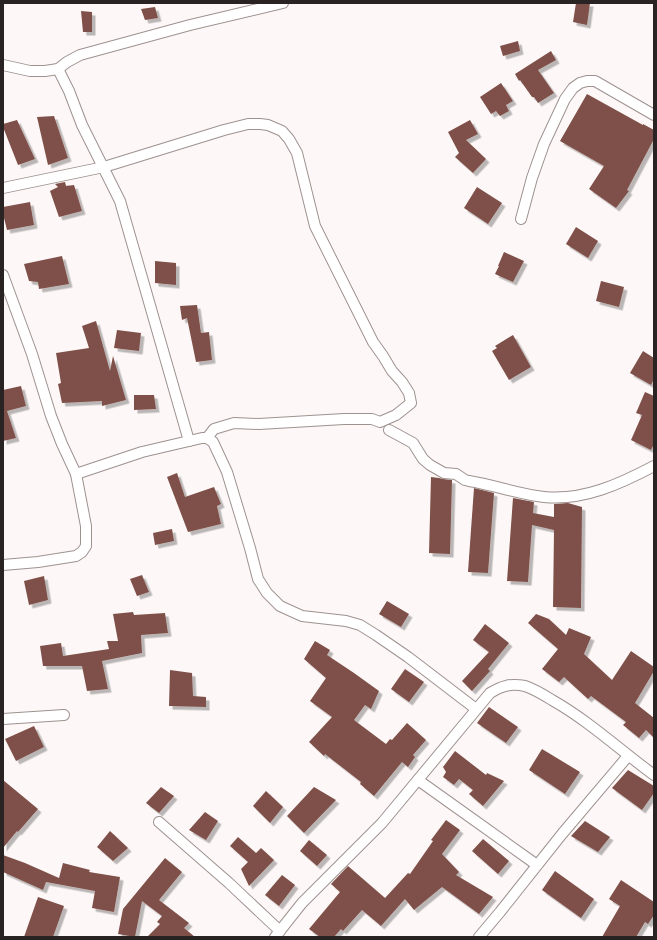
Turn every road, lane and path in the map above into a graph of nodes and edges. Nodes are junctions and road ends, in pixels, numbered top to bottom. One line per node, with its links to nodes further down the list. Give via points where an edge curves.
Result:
1 (284, 3): 3 (street, via 80,55)
2 (3, 65): 3 (street, via 30,71)
3 (58, 69): 5 (street, via 82,125)
4 (654, 115): 7 (street, via 595,81 580,83 573,88 565,99 544,144)
5 (104, 167): 6 (street); 10 (street, via 248,124 268,125 282,130 297,153 315,226 373,342 409,393 411,403 396,415 380,422 372,419 344,419 234,423 214,429); 11 (street, via 120,201)
6 (3, 188)
7 (521, 219)
8 (3, 275): 13 (street, via 51,416)
9 (389, 430): 12 (street, via 413,443 426,462 446,474 543,497 560,498 598,491)
10 (208, 438): 11 (street); 15 (street, via 213,442 227,472 258,579 267,593 280,606 302,616 360,625 408,657)
11 (189, 440): 13 (street, via 142,452)
12 (654, 466)
13 (76, 474): 14 (street, via 86,526 86,546 82,552 76,556)
14 (3, 565)
15 (476, 709): 18 (street, via 490,693 500,687 526,686 566,708); 20 (street)
16 (64, 715): 17 (street)
17 (3, 719)
18 (628, 756): 19 (street); 22 (street)
19 (654, 775)
20 (418, 780): 22 (street); 23 (street, via 382,823 302,903)
21 (159, 822): 23 (street)
22 (537, 865): 24 (street)
23 (278, 934)
24 (479, 937)

